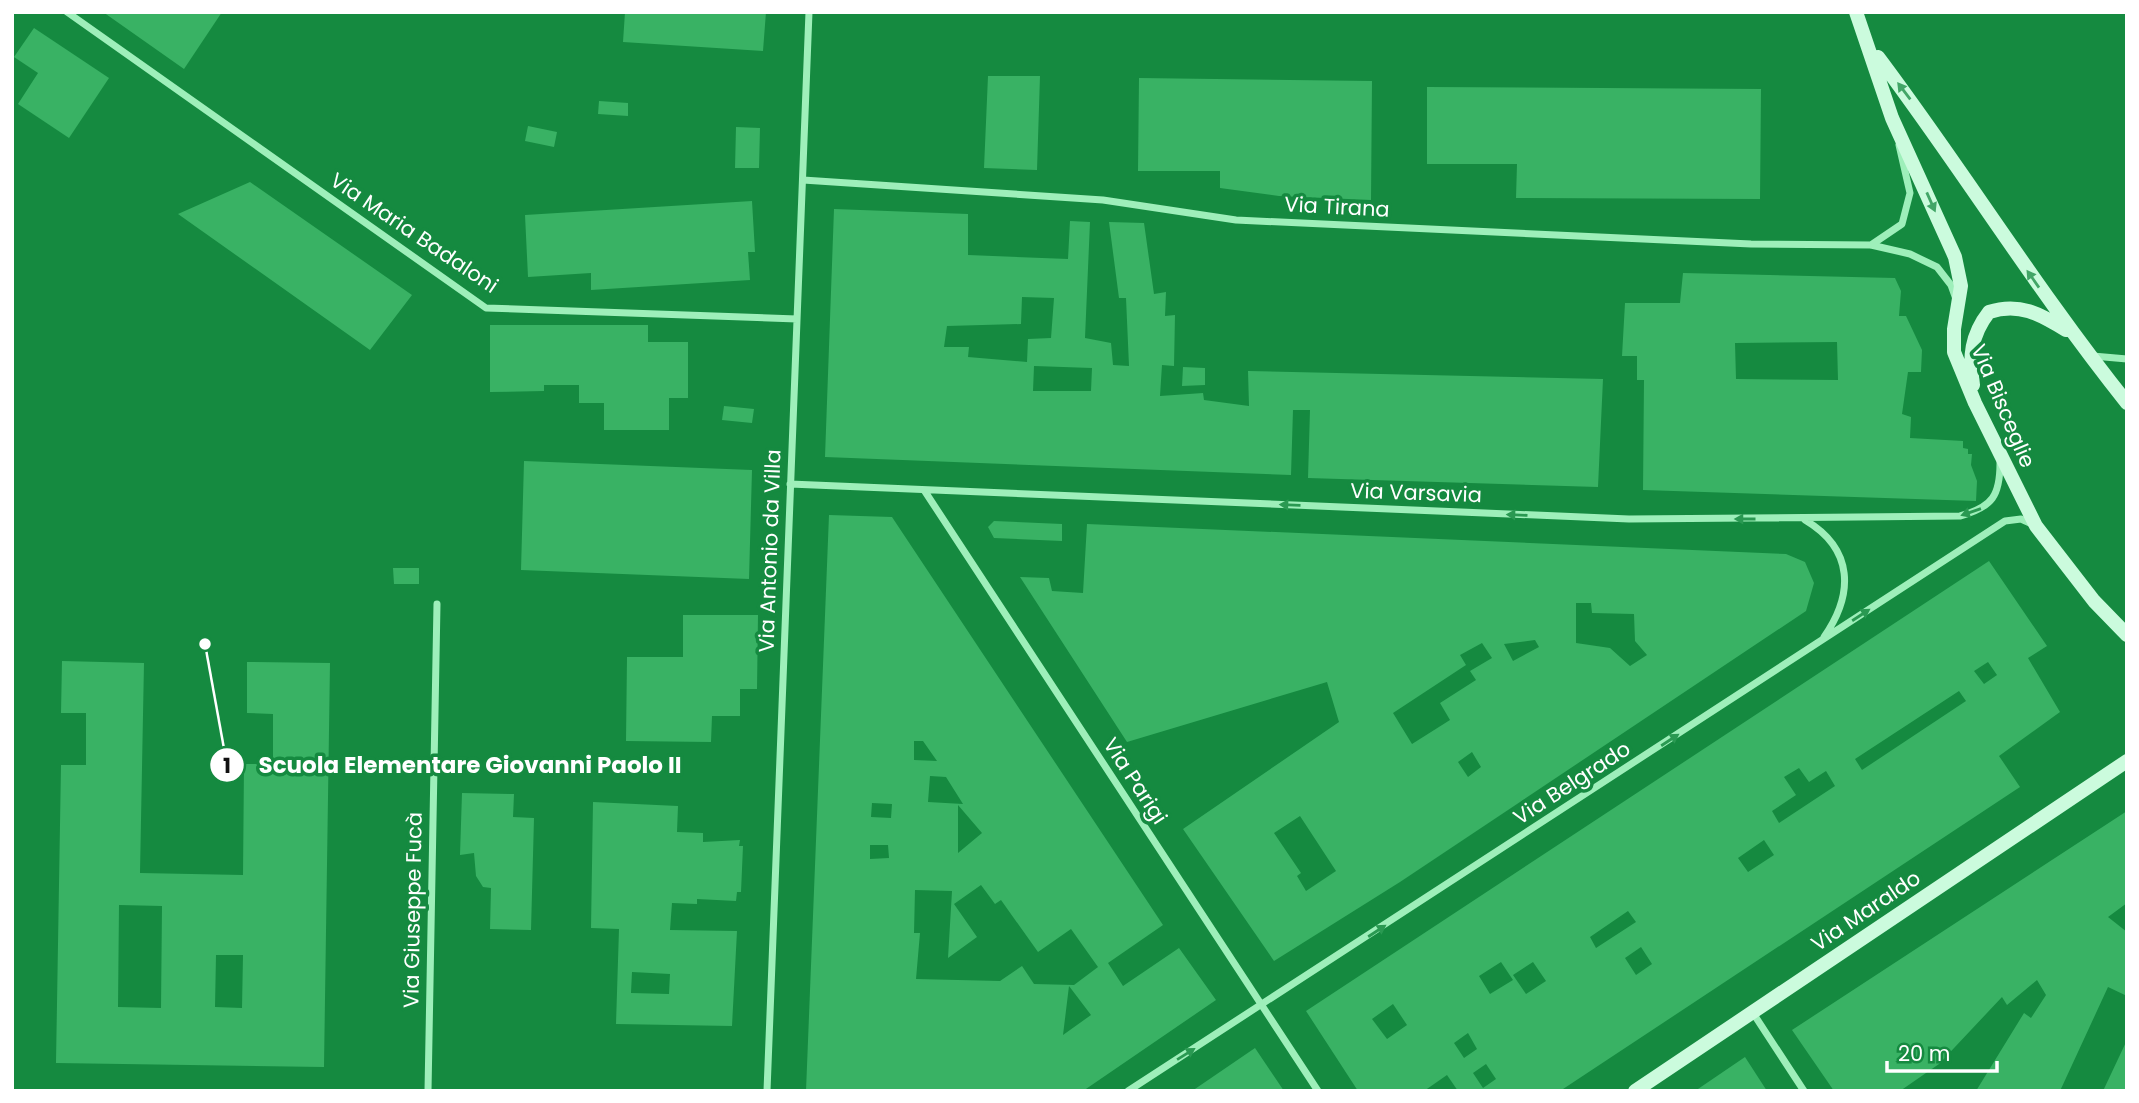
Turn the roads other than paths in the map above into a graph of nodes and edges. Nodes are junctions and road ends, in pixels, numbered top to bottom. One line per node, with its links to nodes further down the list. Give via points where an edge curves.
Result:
1 (66, 12): 9 (street, Via Maria Badaloni, via 486,308)
2 (809, 12): 6 (street, Via Antonio da Villa)
3 (1856, 12): 4 (main road, Via Bisceglie)
4 (1871, 47): 5 (main road, Via Bisceglie); 10 (main road, Via Bisceglie, one-way to 4)
5 (1892, 118): 7 (street, via 1910,192 1902,224); 8 (main road, Via Bisceglie, one-way to 8, via 1955,257 1961,286)
6 (803, 180): 7 (street, Via Tirana, via 1103,200 1237,220 1751,244); 9 (street, Via Antonio da Villa)
7 (1871, 245): 8 (street, Via Tirana, via 1937,267 1951,285)
8 (1959, 308): 13 (main road, Via Bisceglie, via 1954,352)
9 (797, 319): 16 (street, Via Antonio da Villa)
10 (2073, 334): 11 (main road, Via Bisceglie); 13 (main road, via 2017,307 1989,312 1976,328 1971,351)
11 (2088, 355): 12 (street); 14 (main road, Via Bisceglie)
12 (2127, 359)
13 (1975, 403): 15 (main road, Via Bisceglie)
14 (2127, 403)
15 (2000, 458): 18 (street, Via Varsavia, one-way to 18, via 2000,485 1980,511 1960,516); 19 (main road, Via Bisceglie)
16 (790, 484): 17 (street, Via Varsavia); 27 (street, Via Antonio da Villa)
17 (924, 490): 18 (street, Via Varsavia, one-way to 17, via 1629,519); 24 (street, Via Parigi)
18 (1803, 519): 22 (street, via 1828,537 1844,573 1843,603)
19 (2036, 526): 21 (main road, Via Bisceglie, via 2094,601); 22 (street, Via Belgrado, one-way to 19, via 2006,521 2021,519)
20 (437, 604): 26 (street, Via Giuseppe Fucà)
21 (2127, 635)
22 (1821, 641): 24 (street, Via Belgrado, one-way to 22)
23 (2124, 760): 25 (main road, Via Maraldo)
24 (1262, 1007): 28 (street, Via Belgrado, one-way to 24); 29 (street, Via Parigi)
25 (1753, 1013): 30 (main road, Via Maraldo); 31 (street)
26 (428, 1091)
27 (767, 1091)
28 (1128, 1091)
29 (1318, 1091)
30 (1635, 1091)
31 (1804, 1091)

